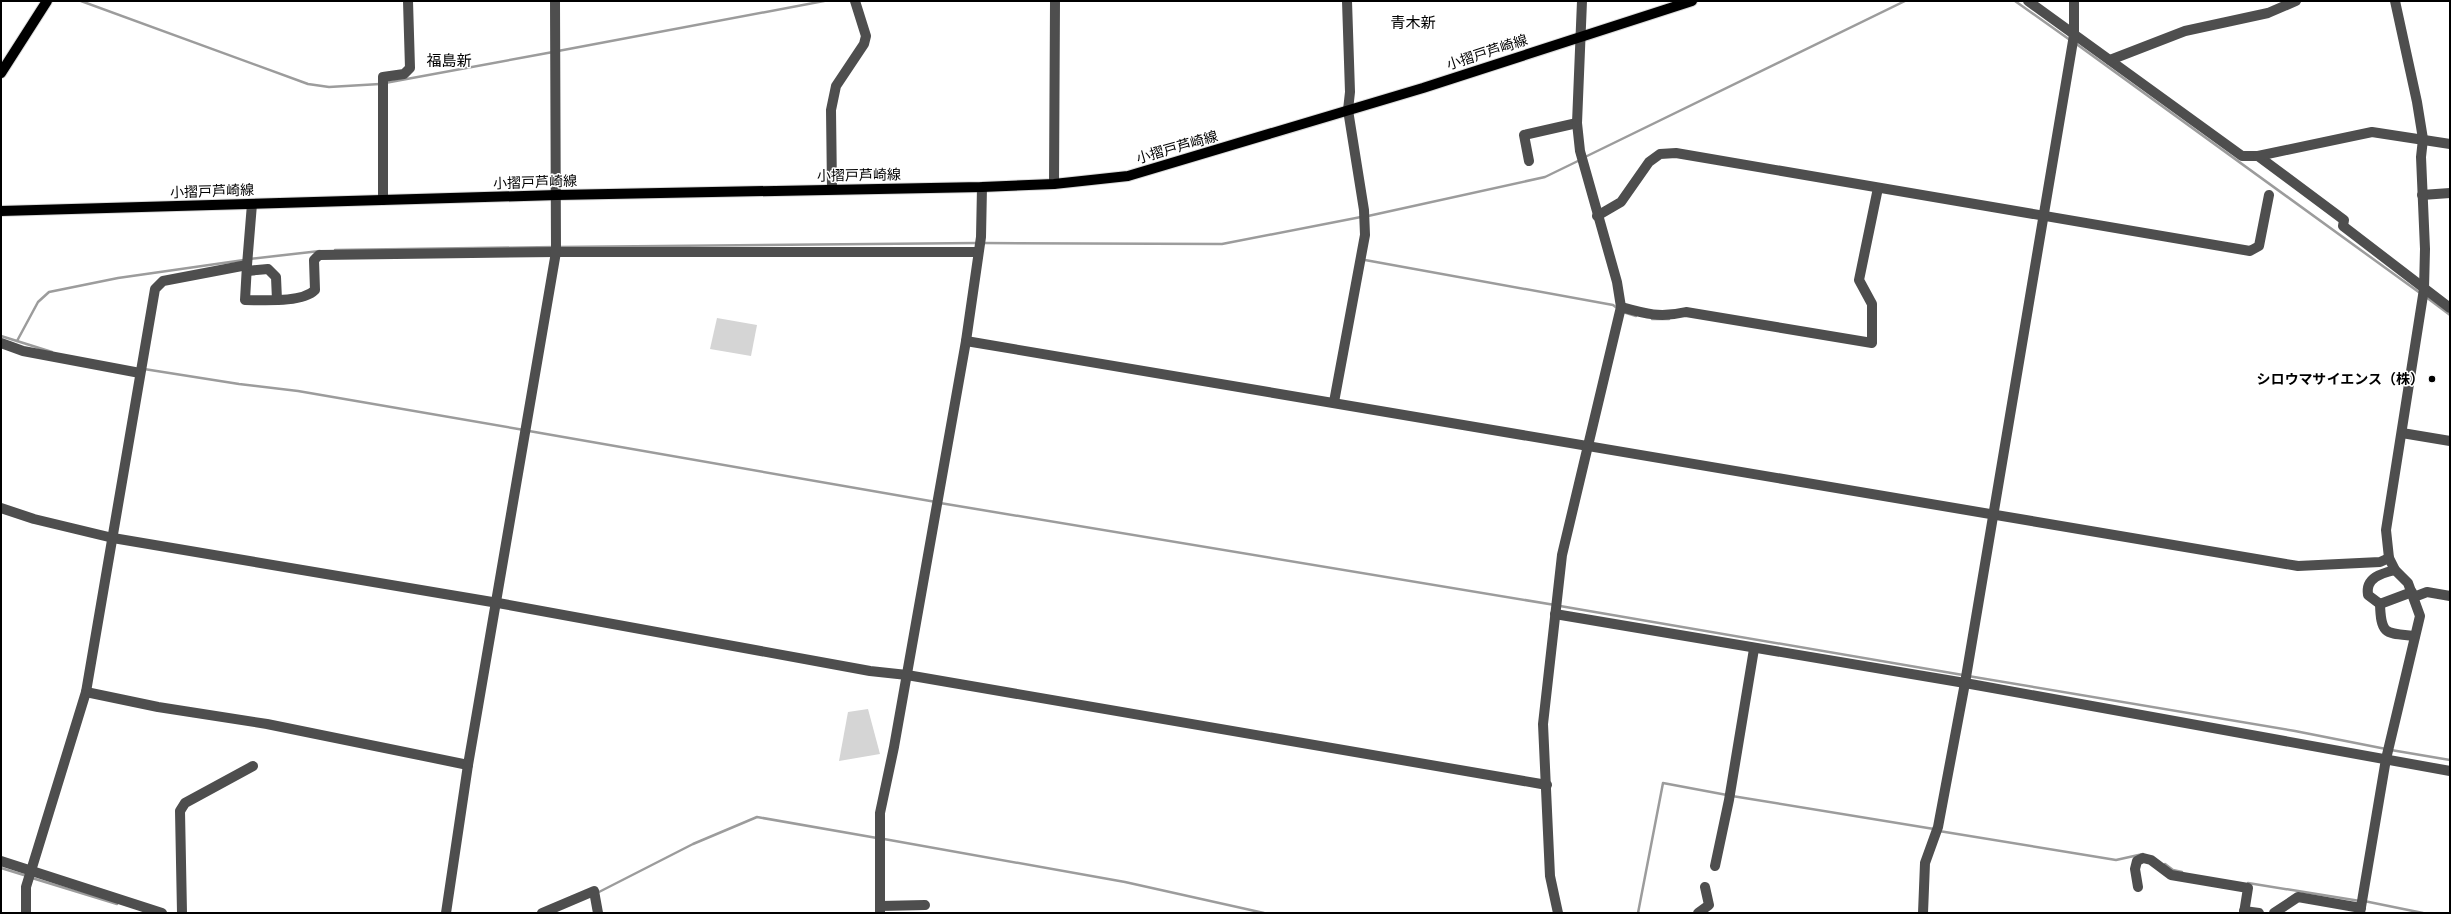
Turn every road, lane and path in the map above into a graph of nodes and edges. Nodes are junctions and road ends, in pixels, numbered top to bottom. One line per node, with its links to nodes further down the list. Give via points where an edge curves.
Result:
1 (46, 1): 16 (main road)
2 (408, 1): 31 (street, via 410,68 404,74 383,77)
3 (555, 1): 28 (street)
4 (855, 1): 26 (street, via 866,36 864,44 836,86 831,110)
5 (1055, 1): 23 (street)
6 (1347, 1): 17 (street, via 1350,92)
7 (1582, 1): 14 (street)
8 (1692, 1): 14 (main road, 小摺戸芦崎線)
9 (2028, 1): 13 (street)
10 (2074, 1): 13 (street)
11 (2296, 1): 15 (street, via 2268,13 2185,31)
12 (2395, 1): 19 (street)
13 (2074, 35): 15 (street); 35 (street)
14 (1580, 37): 17 (main road, 小摺戸芦崎線); 18 (street)
15 (2110, 60): 21 (street, via 2242,156)
16 (1, 73)
17 (1348, 110): 23 (main road, 小摺戸芦崎線, via 1128,176); 46 (street, via 1364,210 1365,235)
18 (1577, 123): 22 (street, via 1524,135); 34 (street, via 1584,171)
19 (2423, 139): 20 (street); 21 (street, via 2372,132); 30 (street, via 2420,157)
20 (2450, 144)
21 (2258, 156): 39 (street, via 2344,220 2343,226)
22 (1529, 161)
23 (1054, 184): 24 (main road, 小摺戸芦崎線)
24 (982, 188): 26 (main road, 小摺戸芦崎線); 37 (street)
25 (1878, 188): 34 (street, via 1676,153 1660,154 1649,162 1621,202); 35 (street); 41 (street, via 1859,280 1872,304 1872,343 1686,312 1669,316 1651,316)
26 (832, 189): 28 (main road, 小摺戸芦崎線)
27 (2450, 193): 30 (street)
28 (557, 195): 31 (main road, 小摺戸芦崎線); 36 (street)
29 (2269, 195): 35 (street, via 2259,246 2250,250)
30 (2422, 195): 39 (street)
31 (383, 200): 32 (main road, 小摺戸芦崎線)
32 (252, 204): 33 (main road, 小摺戸芦崎線); 38 (street)
33 (1, 211)
34 (1597, 216): 41 (street, via 1617,282)
35 (2045, 217): 51 (street)
36 (556, 252): 37 (street); 40 (street, via 319,255 314,260 315,290 310,295); 57 (street)
37 (978, 252): 43 (street)
38 (247, 268): 40 (street, via 268,269 276,277); 40 (street, via 245,300); 45 (street, via 163,281 155,289)
39 (2424, 289): 42 (street); 47 (street)
40 (277, 300)
41 (1621, 307): 49 (street)
42 (2450, 308)
43 (966, 341): 46 (street); 62 (street)
44 (1, 343): 45 (street, via 23,351)
45 (140, 373): 52 (street)
46 (1334, 402): 49 (street)
47 (2402, 433): 48 (street); 53 (street, via 2386,530)
48 (2450, 441)
49 (1588, 446): 51 (street); 59 (street, via 1562,555)
50 (1, 508): 52 (street, via 34,519)
51 (1993, 515): 53 (street, via 2298,566 2380,562); 63 (street)
52 (113, 538): 57 (street); 64 (street)
53 (2390, 558): 54 (street)
54 (2395, 570): 55 (street, via 2408,583); 58 (street, via 2377,575 2370,582 2368,595)
55 (2413, 595): 56 (street, via 2427,592); 58 (street); 60 (street, via 2420,616)
56 (2450, 596)
57 (498, 603): 62 (street, via 862,670); 66 (street)
58 (2380, 604): 60 (street, via 2383,629 2388,633)
59 (1554, 614): 61 (street); 69 (street, via 1543,724)
60 (2415, 636): 65 (street)
61 (1754, 648): 63 (street); 71 (street, via 1729,800)
62 (907, 675): 69 (street); 76 (street, via 880,813)
63 (1964, 683): 65 (street); 87 (street, via 1938,827 1925,863)
64 (86, 692): 66 (street, via 158,707 267,724); 72 (street)
65 (2386, 759): 68 (street); 77 (street)
66 (468, 765): 82 (street)
67 (253, 766): 81 (street, via 185,803 180,811)
68 (2450, 770)
69 (1547, 785): 85 (street, via 1550,876)
70 (1, 861): 72 (street)
71 (1715, 866)
72 (30, 870): 79 (street, via 26,886); 80 (street)
73 (1705, 887): 86 (street, via 1709,905)
74 (2138, 887): 78 (street, via 2135,869 2137,861 2143,858 2151,860 2171,875 2248,888)
75 (925, 905): 76 (street)
76 (880, 910)
77 (2360, 910): 89 (street, via 2298,897)
78 (2244, 912): 88 (street)
79 (26, 913)
80 (162, 913)
81 (182, 913)
82 (446, 913)
83 (542, 913): 84 (street, via 594,891)
84 (598, 913)
85 (1558, 913)
86 (1698, 913)
87 (1924, 913)
88 (2260, 913)
89 (2274, 913)

